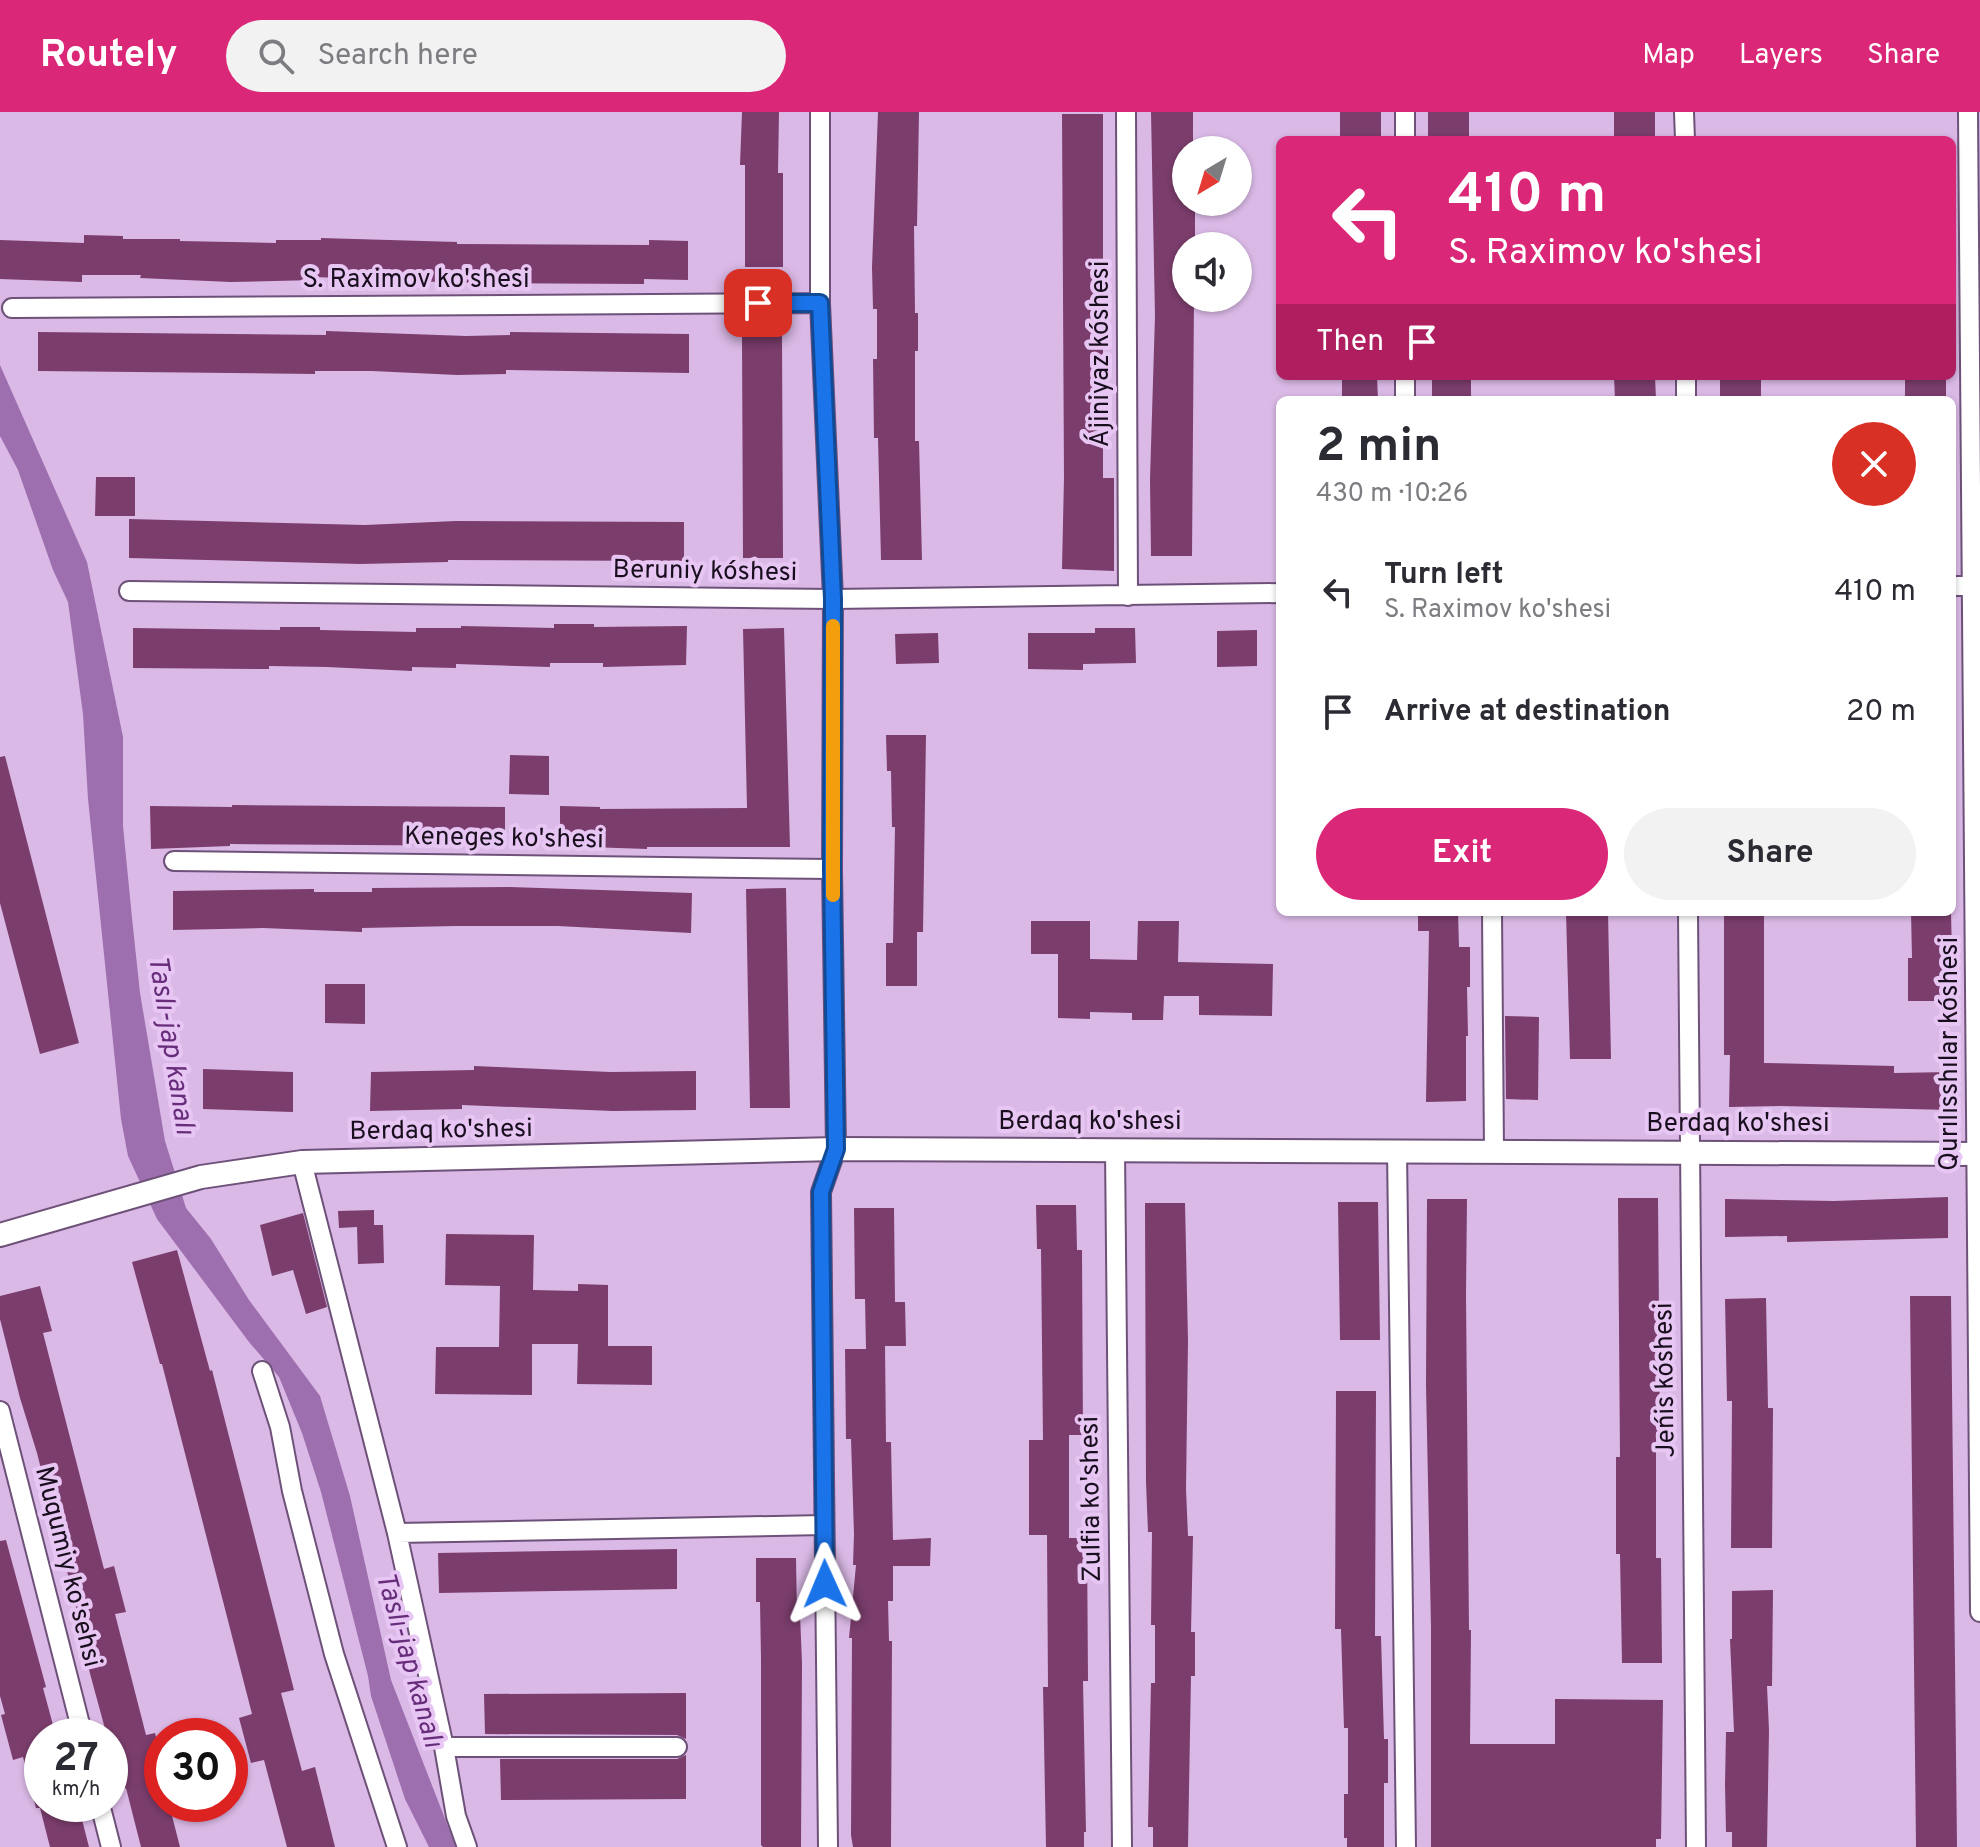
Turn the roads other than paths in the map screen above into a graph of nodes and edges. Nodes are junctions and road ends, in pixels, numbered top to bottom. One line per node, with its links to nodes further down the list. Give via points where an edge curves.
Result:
1 (820, 112): 8 (street)
2 (1126, 112): 13 (street, Ájiniyaz kóshesi)
3 (1405, 112): 6 (street)
4 (1684, 112): 7 (street)
5 (1968, 112): 10 (street, Qurılısshılar kóshesi)
6 (1405, 136)
7 (1685, 136)
8 (820, 303): 9 (street, S. Raximov ko'shesi); 14 (street)
9 (12, 308)
10 (1976, 586): 24 (street, Qurılısshılar kóshesi)
11 (129, 591): 14 (street, Beruniy kóshesi)
12 (1276, 593): 13 (street, Beruniy kóshesi)
13 (1128, 596): 14 (street, Beruniy kóshesi)
14 (833, 599): 16 (street)
15 (174, 861): 16 (street, Keneges ko'shesi)
16 (832, 869): 19 (street)
17 (1492, 916): 22 (street)
18 (1688, 916): 23 (street, Jeńis kóshesi)
19 (836, 1149): 20 (street, Berdaq ko'shesi); 25 (street, Berdaq ko'shesi); 29 (street, via 821,1192)
20 (1115, 1150): 21 (street, Berdaq ko'shesi); 40 (street, Zulfia ko'shesi)
21 (1397, 1150): 22 (street, Berdaq ko'shesi); 41 (street)
22 (1494, 1151): 23 (street, Berdaq ko'shesi)
23 (1690, 1152): 24 (street, Berdaq ko'shesi); 42 (street, Jeńis kóshesi)
24 (1978, 1154): 31 (street, Qurılısshılar kóshesi)
25 (302, 1162): 26 (street, Berdaq ko'shesi, via 201,1177); 30 (street)
26 (0, 1235)
27 (262, 1371): 37 (street, via 334,1654)
28 (0, 1411): 32 (street, Muqumiy ko'sehsi)
29 (824, 1525): 30 (street); 39 (street)
30 (397, 1533): 33 (street)
31 (1980, 1612)
32 (78, 1718)
33 (444, 1747): 34 (street); 38 (street)
34 (677, 1747)
35 (105, 1822): 36 (street)
36 (111, 1847)
37 (397, 1847)
38 (467, 1847)
39 (828, 1847)
40 (1122, 1847)
41 (1406, 1847)
42 (1696, 1847)

